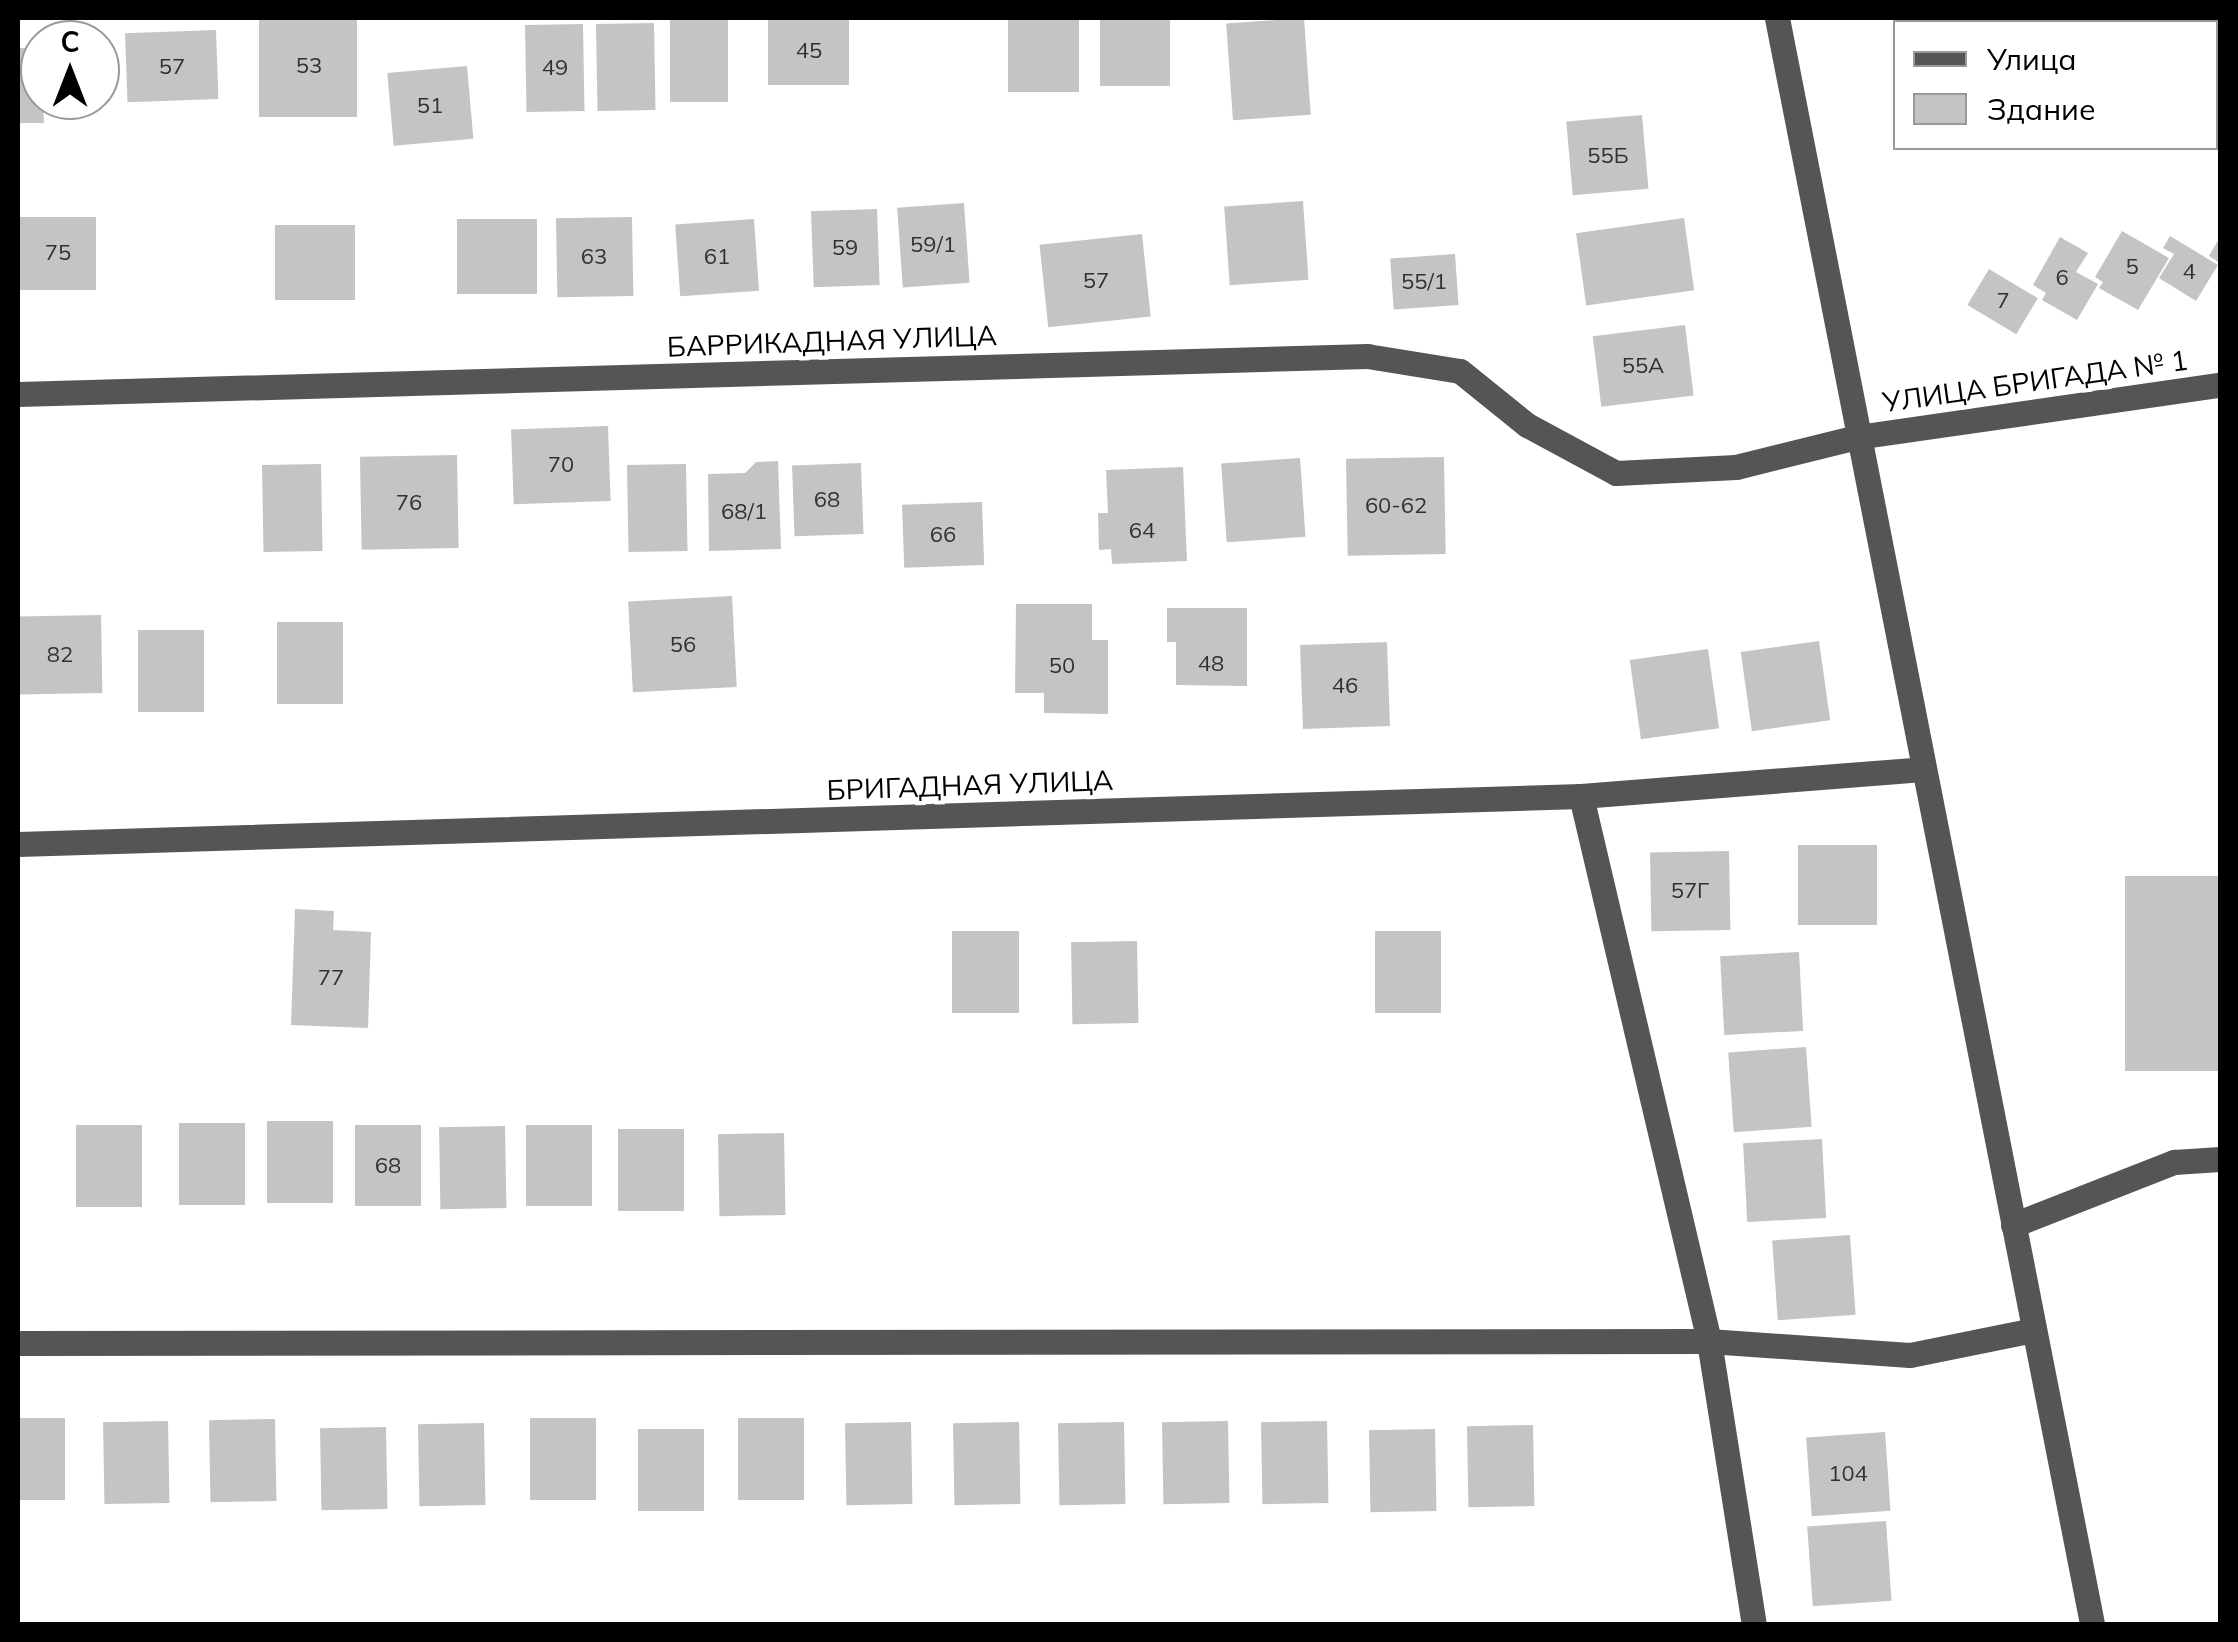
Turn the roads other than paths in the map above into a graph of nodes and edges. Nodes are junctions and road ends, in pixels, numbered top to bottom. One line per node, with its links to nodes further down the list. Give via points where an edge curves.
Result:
1 (1776, 18): 4 (street)
2 (2220, 385): 4 (street, УЛИЦА БРИГАДА № 1)
3 (18, 394): 4 (street, БАРРИКАДНАЯ УЛИЦА, via 1366,356 1460,371 1528,425 1616,473 1736,467)
4 (1857, 436): 5 (street)
5 (1923, 769): 6 (street, БРИГАДНАЯ УЛИЦА); 9 (street)
6 (1581, 796): 7 (street, БРИГАДНАЯ УЛИЦА); 11 (street)
7 (18, 844)
8 (2220, 1159): 9 (street, via 2174,1162)
9 (2013, 1225): 10 (street)
10 (2034, 1330): 11 (street, via 1910,1355); 14 (street)
11 (1709, 1341): 12 (street); 13 (street)
12 (18, 1343)
13 (1754, 1624)
14 (2092, 1624)

